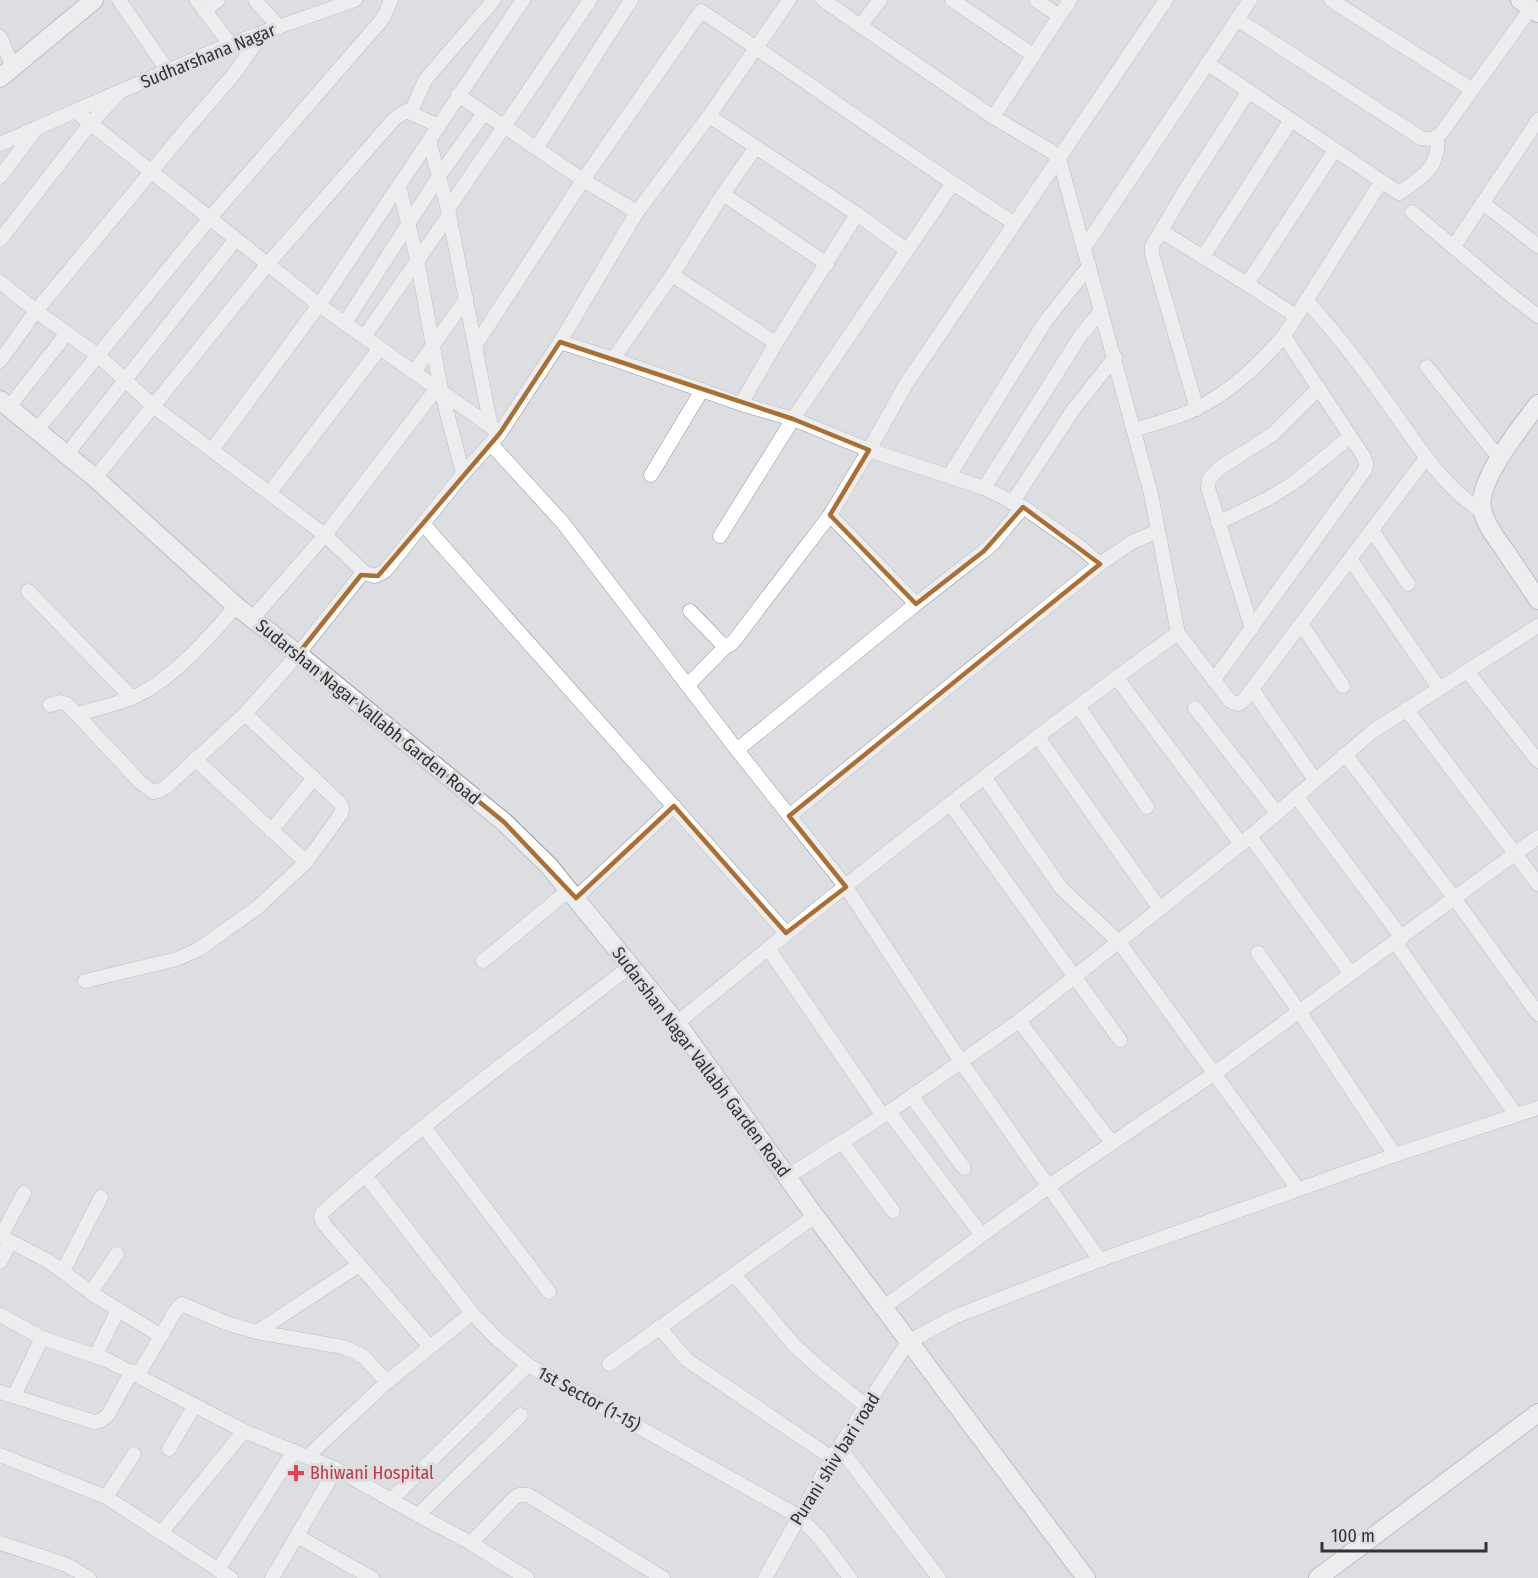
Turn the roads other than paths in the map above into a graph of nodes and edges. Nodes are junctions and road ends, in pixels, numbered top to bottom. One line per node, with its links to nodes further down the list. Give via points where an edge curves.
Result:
1 (94, 0): 22 (street)
2 (119, 0): 34 (street)
3 (218, 0): 20 (street)
4 (255, 0): 27 (street)
5 (391, 0): 71 (street, via 379,23)
6 (494, 0): 41 (street, via 424,80)
7 (523, 0): 39 (street)
8 (590, 0): 48 (street)
9 (631, 0): 54 (street)
10 (789, 0): 31 (street)
11 (823, 0): 26 (street)
12 (880, 0): 26 (street)
13 (952, 0): 32 (street)
14 (1036, 0): 24 (street)
15 (1070, 0): 24 (street)
16 (1166, 0): 57 (street)
17 (1250, 0): 25 (street)
18 (1331, 0): 36 (street)
19 (348, 1): 27 (street, Sudharshana Nagar)
20 (200, 5): 30 (street)
21 (704, 5): 31 (street); 61 (street)
22 (76, 6): 35 (street)
23 (1530, 7): 36 (street)
24 (1059, 16): 32 (street)
25 (1237, 19): 33 (street); 51 (street, via 1421,138)
26 (860, 26): 44 (street)
27 (279, 27): 28 (street, Sudharshana Nagar)
28 (263, 33): 30 (street, Sudharshana Nagar); 58 (street, via 234,74)
29 (0, 37): 35 (street)
30 (230, 44): 34 (street, Sudharshana Nagar)
31 (756, 47): 43 (street); 63 (street)
32 (1033, 56): 44 (street)
33 (1207, 63): 37 (street); 79 (street)
34 (168, 71): 38 (street, Sudharshana Nagar)
35 (7, 72)
36 (1471, 89): 51 (street)
37 (1249, 91): 45 (street); 74 (street)
38 (120, 92): 40 (street, Sudharshana Nagar); 47 (street)
39 (458, 95): 42 (street); 49 (street)
40 (75, 111): 47 (street); 50 (street, Sudharshana Nagar)
41 (411, 112): 49 (street); 84 (street, via 394,119)
42 (484, 112): 48 (street); 59 (street)
43 (709, 116): 55 (street); 68 (street)
44 (993, 117): 57 (street)
45 (1292, 120): 56 (street); 81 (street)
46 (1538, 120): 66 (street)
47 (90, 124): 58 (street); 75 (street)
48 (503, 125): 54 (street); 67 (street)
49 (439, 126): 52 (street)
50 (37, 127): 53 (street, Sudharshana Nagar); 60 (street)
51 (1437, 137): 62 (street, via 1439,150 1430,170 1399,194)
52 (429, 141): 59 (street); 64 (street)
53 (0, 144)
54 (537, 147): 61 (street)
55 (756, 147): 65 (street); 70 (street)
56 (1335, 150): 62 (street); 87 (street)
57 (1059, 158): 72 (street); 79 (street)
58 (150, 172): 71 (street); 92 (street)
59 (439, 176): 67 (street); 73 (street)
60 (0, 177)
61 (583, 180): 68 (street); 103 (street)
62 (1381, 182): 90 (street)
63 (952, 184): 72 (street); 80 (street)
64 (399, 187): 73 (street); 91 (street)
65 (723, 194): 83 (street); 86 (street)
66 (1483, 203): 77 (street); 78 (street)
67 (448, 212): 82 (street); 89 (street)
68 (637, 212): 100 (street)
69 (1412, 212): 77 (street)
70 (857, 214): 80 (street); 83 (street)
71 (209, 219): 76 (street); 105 (street)
72 (1014, 223): 126 (street, via 906,384)
73 (408, 225): 82 (street); 96 (street)
74 (1161, 231): 81 (street); 119 (street, via 1152,254)
75 (0, 240)
76 (235, 240): 84 (street); 111 (street)
77 (1454, 246): 95 (street)
78 (1538, 246)
79 (1084, 248): 85 (street)
80 (906, 250): 120 (street)
81 (1203, 257): 87 (street)
82 (417, 259): 99 (street); 102 (street)
83 (827, 264): 101 (street)
84 (267, 265): 91 (street); 118 (street)
85 (1089, 266): 93 (street); 132 (street, via 1045,322)
86 (672, 275): 101 (street); 107 (street)
87 (1247, 284): 94 (street)
88 (2, 289): 92 (street)
89 (466, 299): 102 (street); 103 (street)
90 (1306, 300): 94 (street); 128 (street, via 1350,352)
91 (319, 305): 96 (street); 125 (street)
92 (36, 311): 97 (street); 108 (street)
93 (1101, 311): 106 (street); 134 (street, via 1081,335)
94 (1296, 316): 98 (street)
95 (1538, 316)
96 (345, 323): 99 (street)
97 (67, 333): 105 (street); 115 (street)
98 (1284, 336): 112 (street); 119 (street, via 1243,378)
99 (364, 337): 104 (street)
100 (560, 342): 107 (street); 123 (street)
101 (776, 343): 116 (street)
102 (433, 345): 110 (street); 113 (street)
103 (475, 346): 123 (street)
104 (380, 348): 110 (street); 135 (street)
105 (99, 356): 111 (street); 121 (street)
106 (1114, 357): 122 (street); 136 (street, via 1073,410)
107 (613, 358): 114 (street)
108 (0, 360)
109 (1427, 367): 129 (street)
110 (414, 372): 113 (street)
111 (125, 380): 118 (street); 127 (street)
112 (1318, 388): 124 (street); 139 (street, via 1273,434 1212,474 1208,488)
113 (439, 389): 123 (street); 130 (street); 143 (street)
114 (702, 390): 116 (street); 131 (street)
115 (4, 404): 121 (street, Sudarshan Nagar Vallabh Garden Road)
116 (741, 404): 120 (street)
117 (1538, 404): 129 (street)
118 (154, 407): 125 (street); 133 (street)
119 (1197, 409): 122 (street)
120 (793, 419): 126 (street); 144 (street)
121 (37, 430): 127 (street, Sudarshan Nagar Vallabh Garden Road)
122 (1133, 430): 142 (street)
123 (494, 435): 130 (street); 164 (street)
124 (1350, 436): 139 (street, via 1292,484); 157 (street, via 1364,457 1365,470)
125 (212, 450): 135 (street)
126 (869, 450): 132 (street); 138 (street)
127 (67, 454): 133 (street, Sudarshan Nagar Vallabh Garden Road)
128 (1426, 458): 137 (street, via 1455,492); 141 (street)
129 (1499, 458): 137 (street, via 1488,477)
130 (463, 474): 140 (street)
131 (651, 475)
132 (949, 476): 134 (street)
133 (96, 478): 152 (street, Sudarshan Nagar Vallabh Garden Road)
134 (984, 488): 136 (street)
135 (270, 492): 143 (street)
136 (1017, 505): 146 (street); 151 (street, via 984,551)
137 (1481, 511): 150 (street)
138 (830, 515): 151 (street); 159 (street, via 735,641)
139 (1218, 523): 157 (street)
140 (424, 525): 147 (street, via 385,571 375,576); 185 (street)
141 (1372, 530): 145 (street); 148 (street)
142 (1158, 531): 146 (street, via 1132,542); 158 (street)
143 (325, 535): 147 (street); 154 (street)
144 (720, 536)
145 (1350, 559): 155 (street); 166 (street)
146 (1100, 564): 188 (street)
147 (365, 573): 160 (street)
148 (1408, 584)
149 (28, 591): 168 (street)
150 (1538, 600)
151 (916, 604): 176 (street)
152 (236, 606): 154 (street, Sudarshan Nagar Vallabh Garden Road); 168 (street, via 196,651)
153 (690, 611): 159 (street)
154 (252, 619): 160 (street, Sudarshan Nagar Vallabh Garden Road)
155 (1302, 624): 165 (street); 167 (street)
156 (1538, 626): 161 (street)
157 (1251, 629): 163 (street)
158 (1178, 633): 162 (street); 163 (street)
159 (726, 646): 164 (street)
160 (298, 654): 174 (street); 196 (street, Sudarshan Nagar Vallabh Garden Road, via 504,822)
161 (1467, 671): 166 (street); 179 (street)
162 (1116, 677): 170 (street); 191 (street)
163 (1214, 680): 167 (street, via 1234,703 1243,701)
164 (688, 685): 176 (street)
165 (1343, 686)
166 (1439, 688): 172 (street)
167 (1252, 689): 182 (street)
168 (132, 698): 173 (street)
169 (50, 705): 173 (street, via 64,702)
170 (1078, 706): 175 (street); 186 (street)
171 (1195, 708): 187 (street)
172 (1406, 709): 177 (street); 192 (street)
173 (77, 714): 178 (street, via 153,792 167,786)
174 (245, 714): 178 (street); 180 (street)
175 (1038, 737): 181 (street); 198 (street)
176 (737, 750): 188 (street)
177 (1345, 754): 182 (street); 197 (street)
178 (195, 759): 189 (street)
179 (1538, 761)
180 (314, 778): 189 (street); 193 (street, via 342,808)
181 (985, 778): 184 (street); 201 (street, via 1061,888)
182 (1315, 780): 183 (street)
183 (1296, 796): 187 (street); 200 (street)
184 (951, 805): 195 (street); 207 (street)
185 (674, 807): 196 (street); 199 (street)
186 (1147, 807)
187 (1277, 813): 191 (street)
188 (789, 816): 195 (street)
189 (271, 831): 193 (street)
190 (1538, 837): 192 (street)
191 (1245, 840): 198 (street); 206 (street)
192 (1516, 854): 194 (street); 197 (street)
193 (306, 862): 208 (street, via 258,907 199,949 177,959)
194 (1538, 884)
195 (846, 887): 199 (street); 214 (street)
196 (572, 894): 204 (street); 205 (street, Sudarshan Nagar Vallabh Garden Road)
197 (1455, 899): 200 (street); 210 (street)
198 (1160, 909): 201 (street)
199 (786, 933): 202 (street)
200 (1398, 940): 206 (street); 219 (street)
201 (1119, 942): 207 (street); 215 (street)
202 (768, 948): 212 (street); 218 (street)
203 (1258, 953): 209 (street)
204 (483, 961)
205 (632, 965): 212 (street, Sudarshan Nagar Vallabh Garden Road); 220 (street)
206 (1351, 974): 209 (street)
207 (1075, 977): 211 (street); 213 (street)
208 (85, 981)
209 (1299, 1011): 215 (street); 223 (street)
210 (1538, 1014)
211 (1018, 1021): 214 (street); 222 (street)
212 (677, 1023): 226 (street, Sudarshan Nagar Vallabh Garden Road)
213 (1120, 1040)
214 (962, 1063): 216 (street); 227 (street)
215 (1215, 1073): 222 (street); 228 (street)
216 (912, 1096): 218 (street); 224 (street)
217 (1538, 1108): 219 (street)
218 (886, 1114): 221 (street); 233 (street)
219 (1516, 1115): 223 (street)
220 (424, 1127): 225 (street); 242 (street)
221 (842, 1142): 226 (street); 231 (street)
222 (1112, 1143): 227 (street)
223 (1395, 1155): 228 (street)
224 (964, 1168)
225 (365, 1175): 238 (street, via 321,1217); 245 (street, 1st Sector (1-15))
226 (787, 1177): 232 (street, Sudarshan Nagar Vallabh Garden Road)
227 (1049, 1185): 233 (street); 236 (street)
228 (1298, 1190): 236 (street)
229 (24, 1193): 234 (street)
230 (101, 1197): 239 (street)
231 (893, 1211)
232 (815, 1216): 240 (street); 243 (street, Sudarshan Nagar Vallabh Garden Road)
233 (981, 1234): 243 (street)
234 (4, 1238): 237 (street); 239 (street)
235 (117, 1254): 241 (street)
236 (1100, 1260): 251 (street, via 954,1317)
237 (0, 1262)
238 (359, 1265): 248 (street); 252 (street)
239 (63, 1271): 241 (street)
240 (734, 1274): 247 (street); 261 (street, via 794,1345)
241 (90, 1292): 244 (street)
242 (549, 1292)
243 (884, 1307): 251 (street, Sudarshan Nagar Vallabh Garden Road)
244 (118, 1310): 249 (street); 253 (street)
245 (472, 1313): 252 (street); 255 (street, 1st Sector (1-15))
246 (0, 1315): 250 (street)
247 (660, 1327): 254 (street); 267 (street, via 687,1360)
248 (257, 1332): 249 (street, via 182,1304); 257 (street, via 344,1347 363,1356)
249 (160, 1336): 256 (street)
250 (42, 1338): 253 (street); 259 (street)
251 (908, 1342): 261 (street, Purani shiv bari road); 290 (street, Sudarshan Nagar Vallabh Garden Road)
252 (430, 1347): 257 (street)
253 (96, 1355): 256 (street)
254 (609, 1364)
255 (528, 1365): 273 (street); 275 (street, 1st Sector (1-15))
256 (135, 1373): 259 (street, via 100,1421); 260 (street)
257 (387, 1383): 270 (street)
258 (0, 1392): 259 (street)
259 (14, 1396)
260 (195, 1405): 264 (street); 265 (street)
261 (866, 1406): 267 (street, Purani shiv bari road)
262 (1538, 1413): 291 (street)
263 (521, 1415): 274 (street)
264 (244, 1431): 266 (street); 276 (street)
265 (169, 1449)
266 (294, 1451): 270 (street); 280 (street)
267 (836, 1452): 275 (street, Purani shiv bari road); 289 (street)
268 (134, 1454): 272 (street)
269 (0, 1455): 272 (street)
270 (308, 1456): 271 (street)
271 (336, 1469): 273 (street); 277 (street)
272 (106, 1497): 276 (street)
273 (391, 1500): 274 (street)
274 (418, 1515): 279 (street)
275 (798, 1516): 281 (street, Purani shiv bari road); 288 (street, 1st Sector (1-15))
276 (161, 1533): 280 (street)
277 (297, 1536): 284 (street); 285 (street)
278 (0, 1543): 282 (street, via 67,1565)
279 (471, 1543): 286 (street); 287 (street, via 514,1498 524,1494)
280 (218, 1570): 283 (street)
281 (772, 1574)
282 (83, 1576)
283 (231, 1578)
284 (272, 1578)
285 (372, 1578)
286 (528, 1578)
287 (663, 1578)
288 (850, 1578)
289 (939, 1578)
290 (1086, 1578)
291 (1318, 1578)

